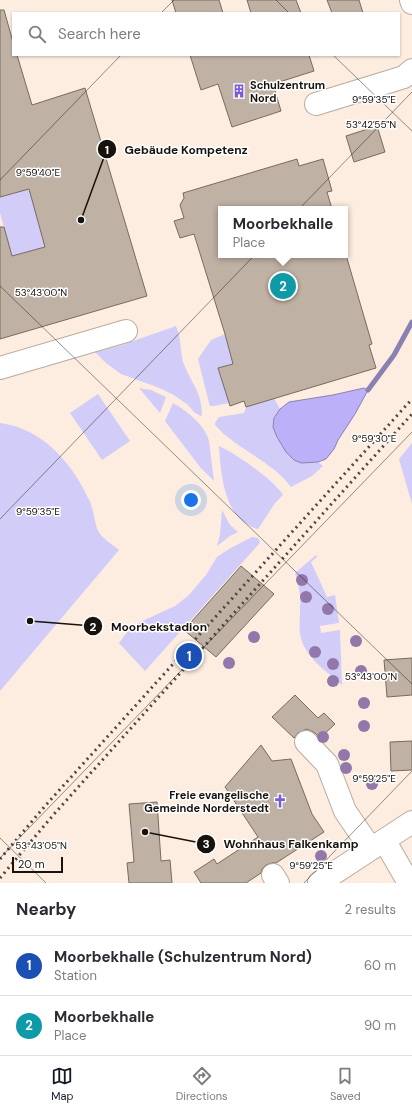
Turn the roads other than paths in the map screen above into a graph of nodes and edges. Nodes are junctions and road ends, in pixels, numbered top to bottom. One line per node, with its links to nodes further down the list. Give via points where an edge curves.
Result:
1 (412, 70): 2 (street, via 404,77)
2 (316, 104)
3 (126, 331): 4 (street)
4 (0, 368)
5 (306, 742): 7 (street, via 327,764 345,811)
6 (412, 822): 7 (street)
7 (378, 844): 8 (street); 9 (street)
8 (319, 883)
9 (409, 883)

